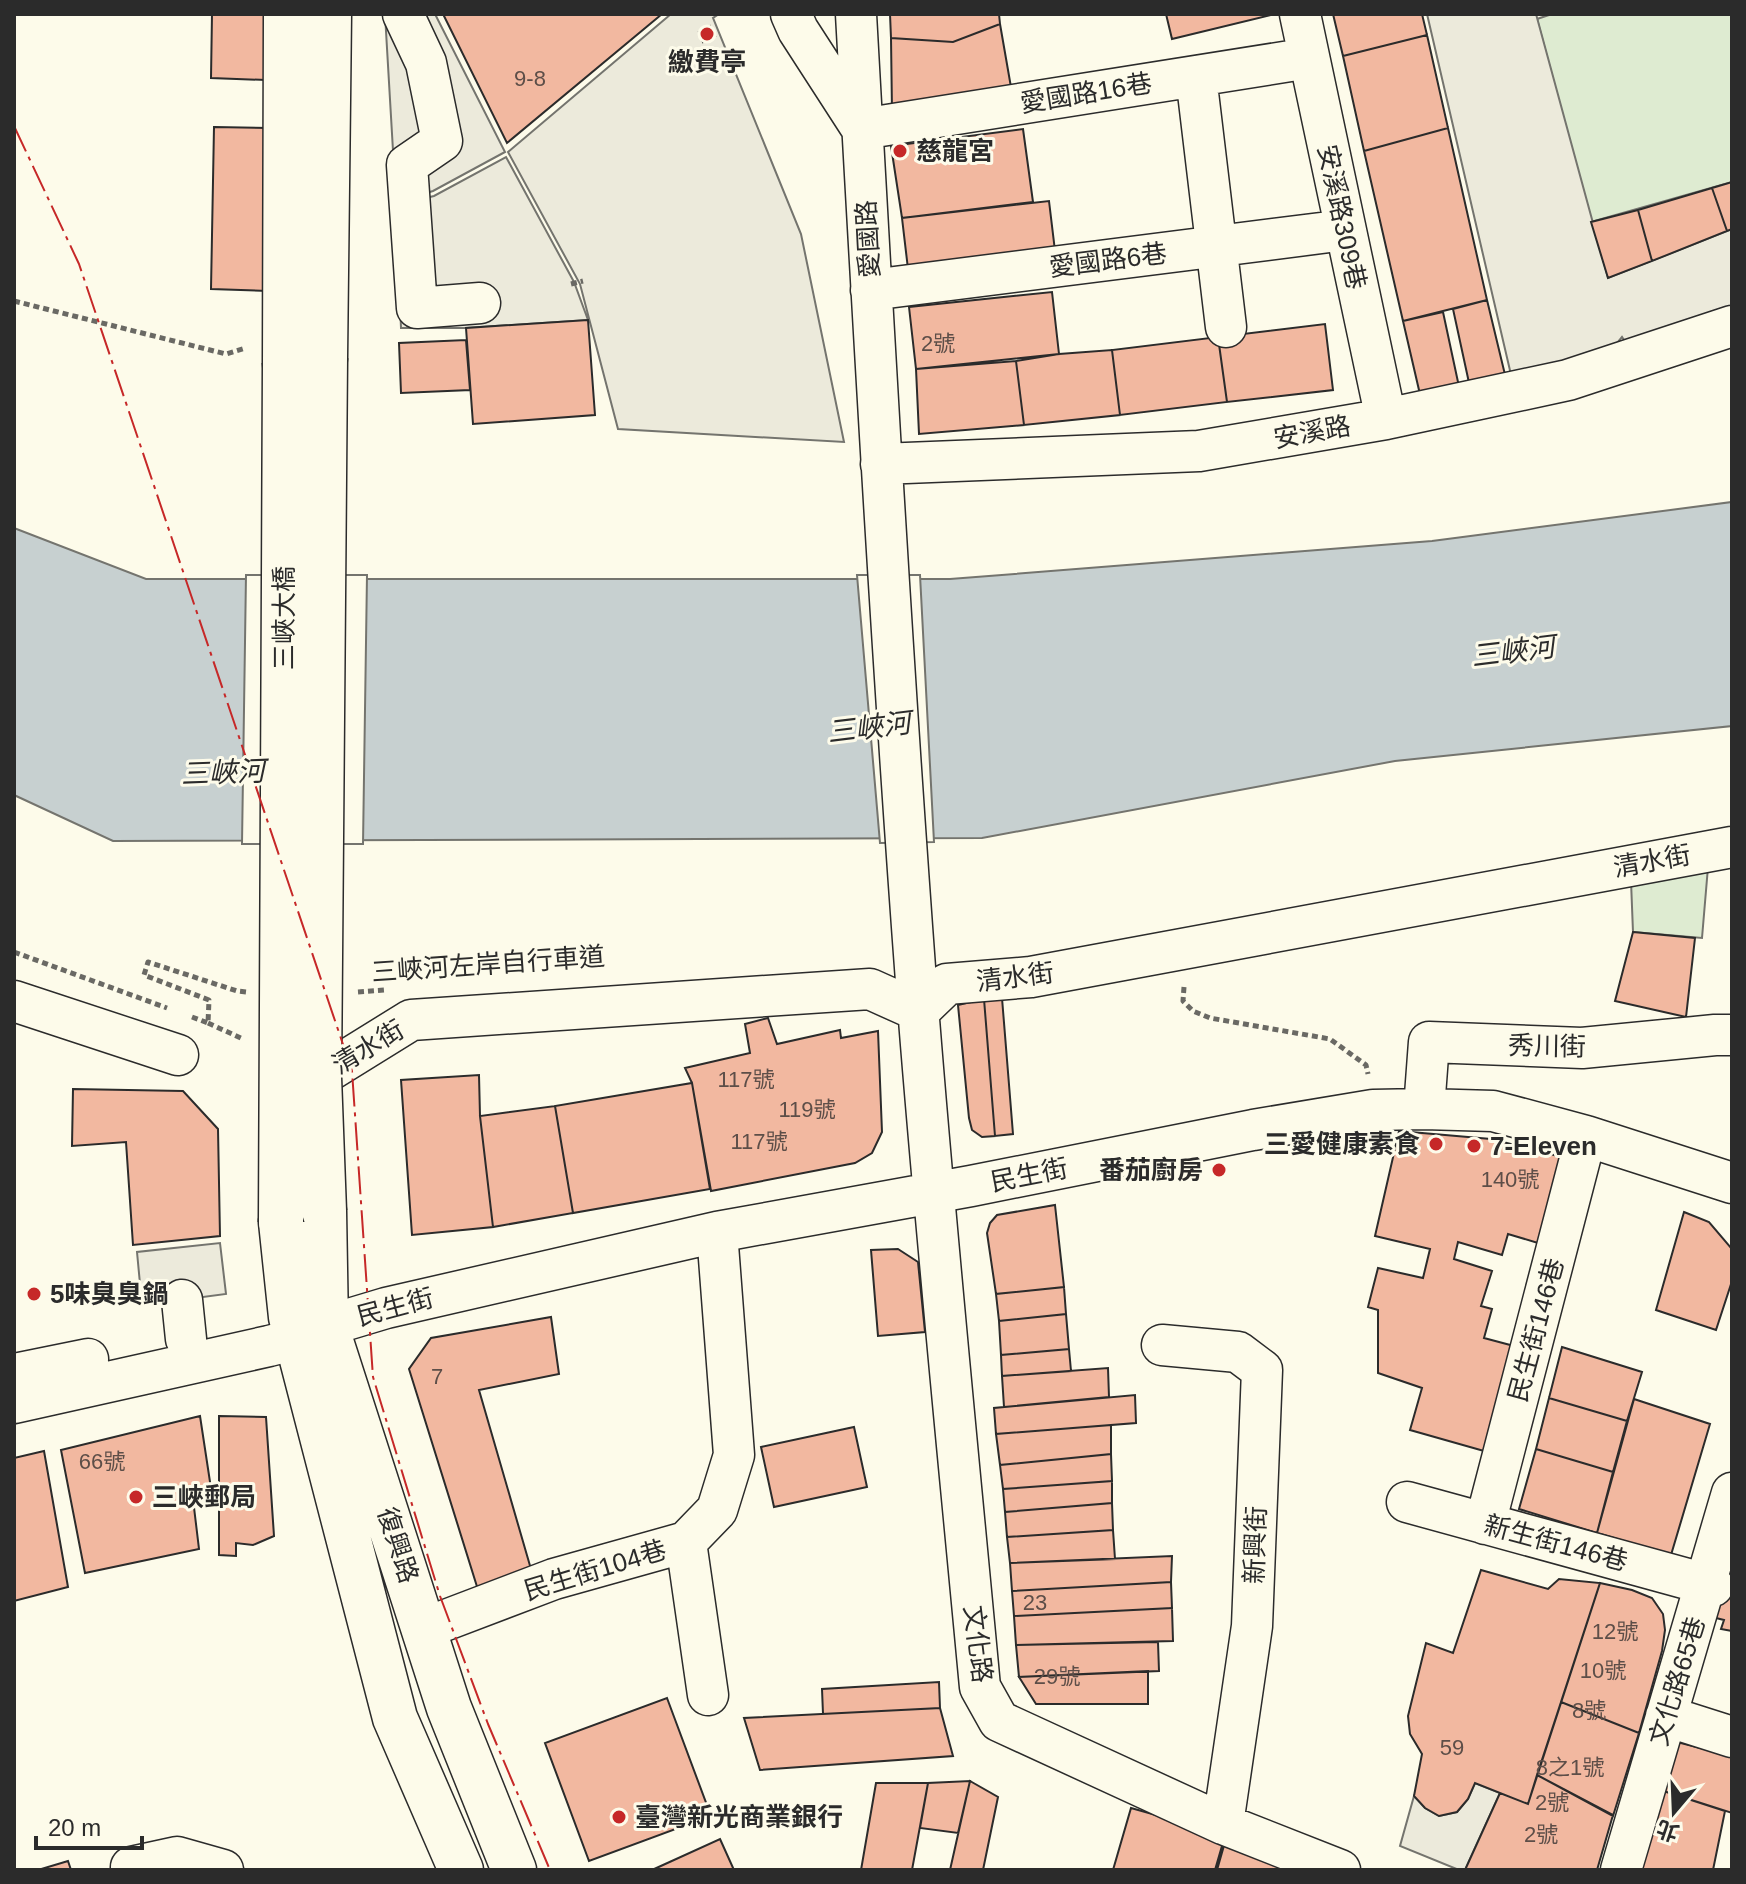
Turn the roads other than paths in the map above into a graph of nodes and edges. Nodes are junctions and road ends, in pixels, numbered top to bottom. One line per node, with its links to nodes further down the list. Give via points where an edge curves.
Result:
1 (286, 14): 16 (main road, 三峽大橋)
2 (329, 14): 16 (main road, 三峽大橋)
3 (403, 14): 13 (street, via 426,63 442,141 407,165 417,308)
4 (791, 14): 9 (street)
5 (856, 14): 9 (street, 愛國路)
6 (1300, 14): 7 (street, 安溪路309巷)
7 (1309, 58): 8 (street, 愛國路16巷); 10 (street, 安溪路309巷)
8 (1196, 76): 9 (street, 愛國路16巷); 11 (street)
9 (862, 129): 12 (street, 愛國路)
10 (1345, 230): 11 (street, 愛國路6巷); 17 (street, 安溪路309巷)
11 (1216, 246): 12 (street, 愛國路6巷); 15 (street)
12 (871, 290): 18 (street, 愛國路)
13 (480, 303)
14 (1732, 326): 17 (street, 安溪路, via 1568,380)
15 (1226, 327)
16 (298, 352): 24 (main road, 三峽大橋, bridge); 30 (main road, 三峽大橋, bridge)
17 (1386, 419): 18 (street, 安溪路, via 1199,451)
18 (881, 464): 20 (street, 愛國路)
19 (1732, 847): 20 (street, 清水街, via 1031,977 947,984)
20 (918, 998): 24 (street, 清水街, via 870,989 411,1020); 28 (street, 文化路)
21 (14, 1001): 23 (street)
22 (1732, 1035): 25 (street, 秀川街, via 1582,1048 1429,1042)
23 (178, 1055)
24 (319, 1077): 29 (main road, 三峽大橋, bridge)
25 (1424, 1109): 26 (street, 民生街, via 1493,1111); 28 (street, 民生街, via 1373,1110 1253,1130)
26 (1586, 1136): 27 (street, 民生街); 38 (street, 民生街146巷)
27 (1732, 1183)
28 (934, 1193): 31 (street, 民生街); 45 (street, 文化路, via 980,1687 999,1721)
29 (324, 1211): 32 (main road, 復興路)
30 (281, 1222): 32 (main road, 復興路)
31 (717, 1232): 32 (street, 民生街); 39 (street, 民生街104巷, via 734,1455 717,1510)
32 (305, 1327): 34 (street, 民生街, via 184,1319); 35 (street, 民生街); 41 (main road, 復興路); 48 (main road, 復興路, via 395,1718)
33 (1162, 1345): 45 (street, 新興街, via 1238,1352 1262,1370 1252,1626)
34 (14, 1374)
35 (14, 1403)
36 (1732, 1493): 40 (street, 文化路65巷)
37 (1407, 1502): 38 (street, 新生街146巷)
38 (1485, 1524): 40 (street, 新生街146巷)
39 (686, 1542): 41 (street, 民生街104巷, via 554,1579); 42 (street)
40 (1710, 1585): 43 (street, 文化路65巷)
41 (425, 1628): 49 (main road, 復興路, via 449,1708)
42 (708, 1695)
43 (1666, 1716): 44 (street); 51 (street, 文化路65巷)
44 (1732, 1737)
45 (1223, 1824): 50 (street, 文化路)
46 (131, 1870): 47 (street, via 177,1857)
47 (223, 1870)
48 (461, 1870)
49 (514, 1870)
50 (1340, 1870)
51 (1621, 1870)

